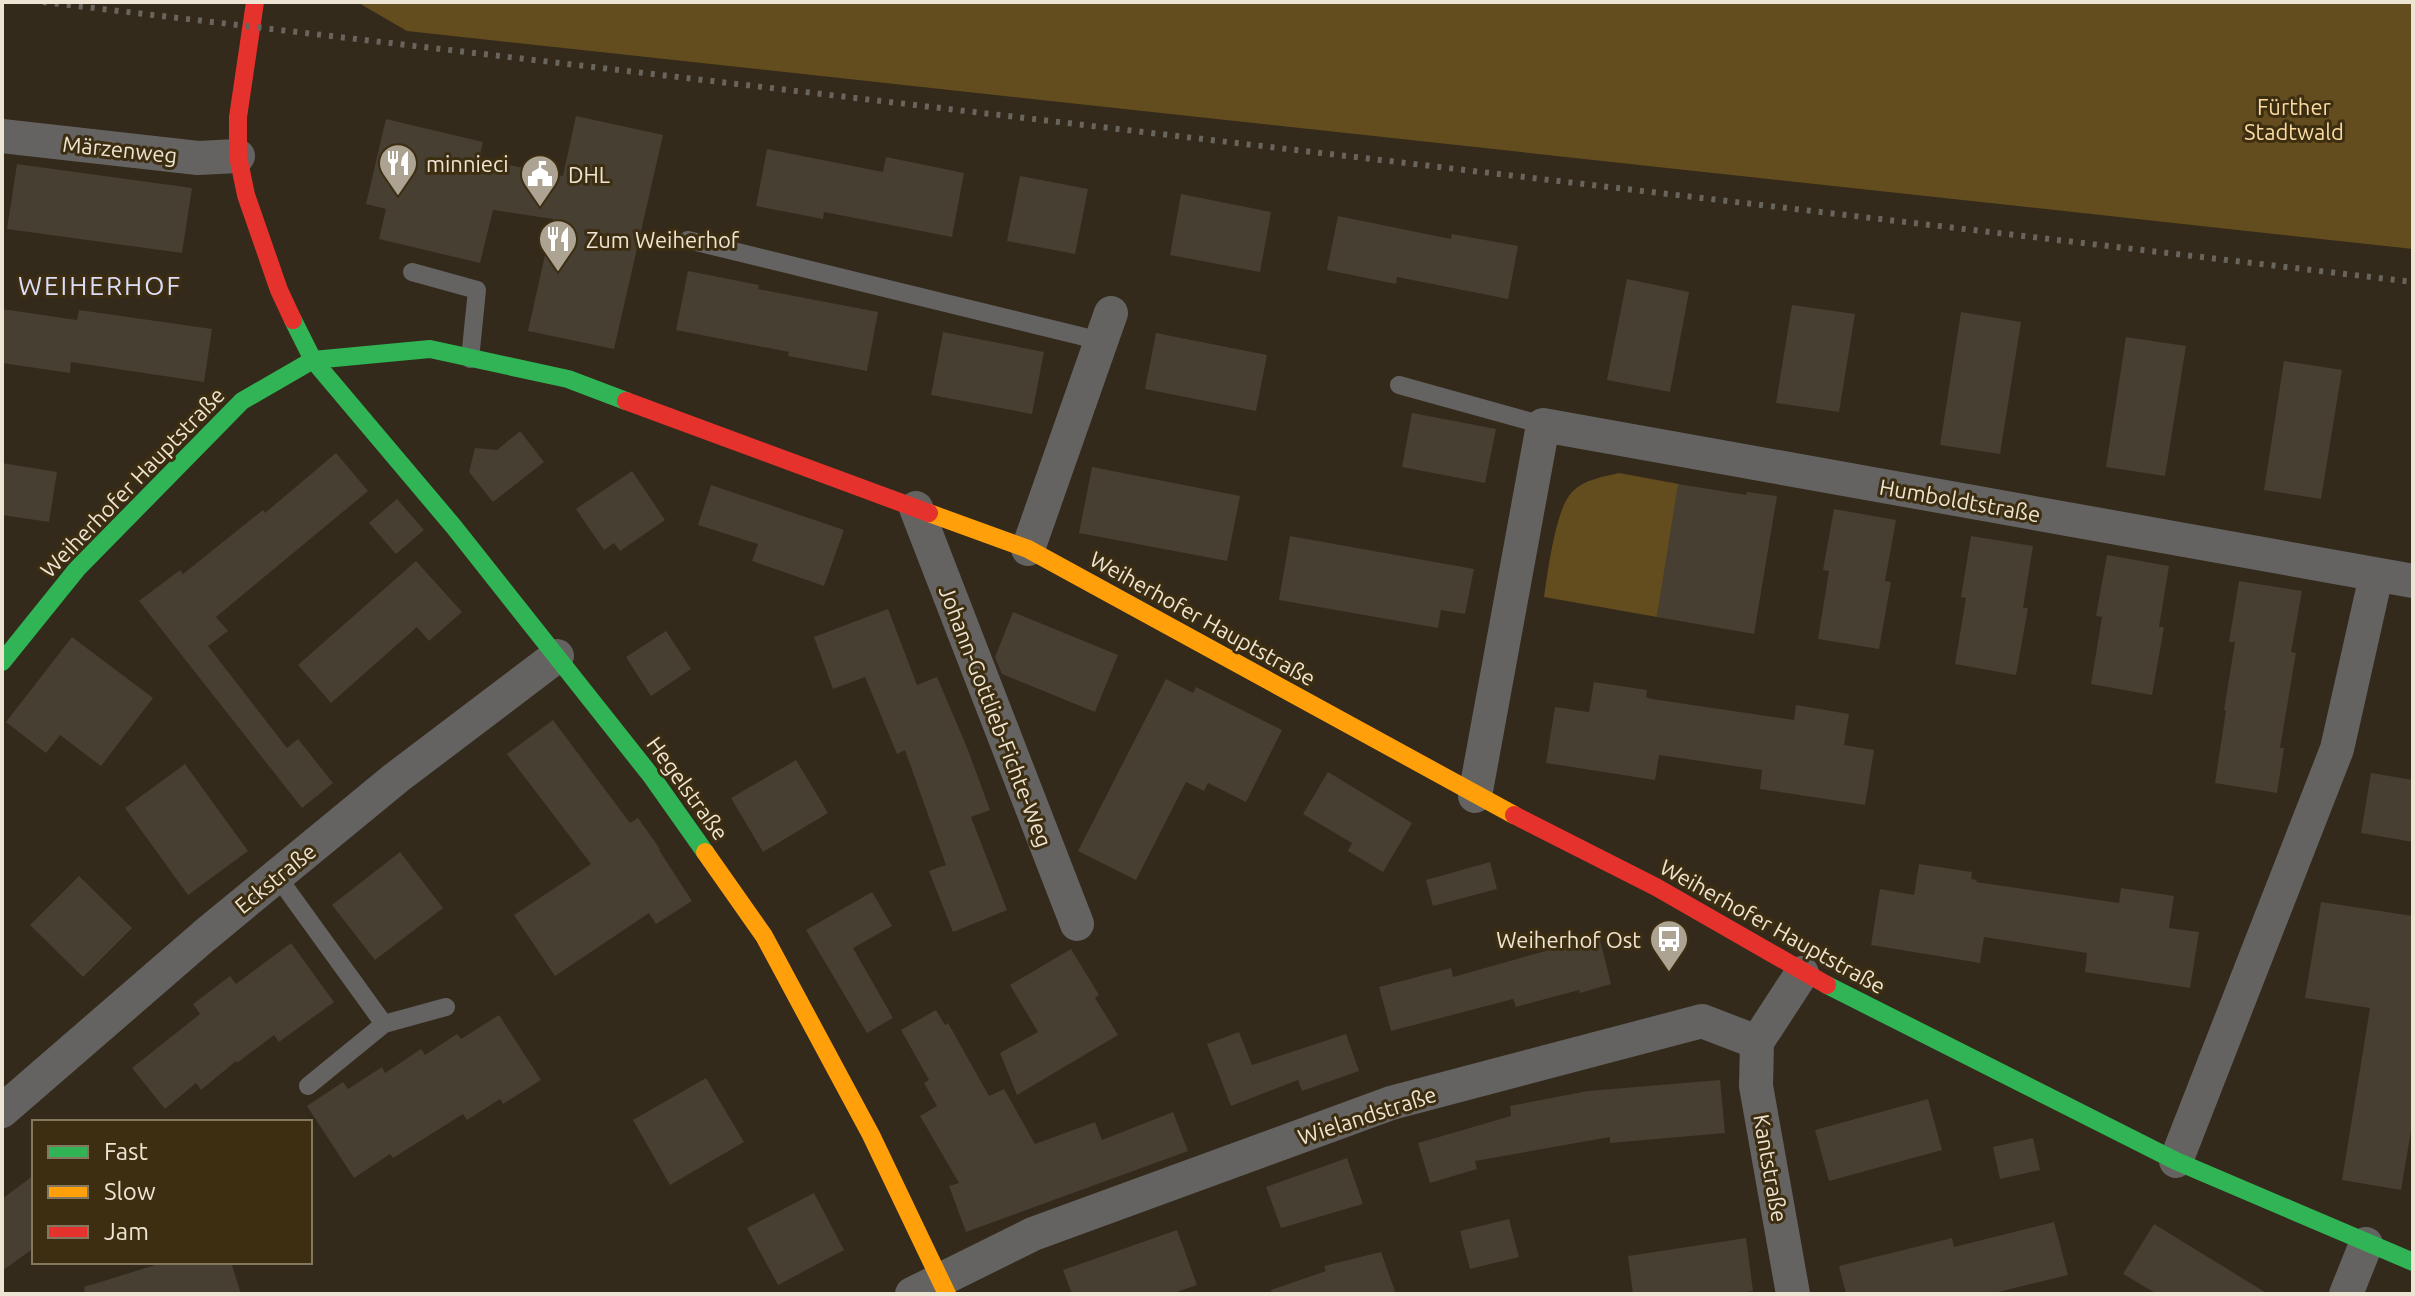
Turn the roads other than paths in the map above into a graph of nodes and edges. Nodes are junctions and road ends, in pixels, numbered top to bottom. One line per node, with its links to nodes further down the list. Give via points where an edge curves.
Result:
1 (255, 2): 3 (street, Hegelstraße, via 238,117)
2 (2, 136): 3 (street, Märzenweg, via 198,158)
3 (238, 156): 8 (street, Hegelstraße, via 279,290)
4 (688, 240): 6 (lane)
5 (412, 272): 7 (lane, via 477,290)
6 (1106, 327): 12 (street)
7 (470, 359): 8 (street, Weiherhofer Hauptstraße, via 430,349); 11 (street, Weiherhofer Hauptstraße, via 568,379)
8 (313, 360): 15 (street, Hegelstraße); 16 (street, Weiherhofer Hauptstraße, via 242,401 222,420 77,569)
9 (1399, 385): 10 (lane, Humboldtstraße)
10 (1543, 425): 13 (street, Humboldtstraße); 17 (street)
11 (916, 508): 12 (street, Weiherhofer Hauptstraße); 19 (street, Johann-Gottlieb-Fichte-Weg)
12 (1028, 549): 17 (street, Weiherhofer Hauptstraße)
13 (2376, 576): 14 (street, Humboldtstraße); 26 (street, via 2337,749)
14 (2413, 581)
15 (557, 656): 18 (street, Eckstraße); 29 (street, Hegelstraße, via 652,777 764,936 871,1135)
16 (2, 662)
17 (1475, 796): 20 (street, Weiherhofer Hauptstraße, via 1656,887)
18 (277, 876): 22 (lane); 25 (street, Eckstraße)
19 (1077, 924)
20 (1802, 973): 23 (street); 26 (street, Weiherhofer Hauptstraße)
21 (446, 1007): 22 (lane)
22 (384, 1024): 24 (lane)
23 (1757, 1042): 29 (street, Wielandstraße, via 1702,1021 1391,1103 1033,1234); 30 (street, Kantstraße, via 1756,1086)
24 (308, 1086)
25 (2, 1111)
26 (2176, 1161): 27 (street, Weiherhofer Hauptstraße)
27 (2366, 1244): 28 (street, Weiherhofer Hauptstraße); 31 (street)
28 (2413, 1262)
29 (933, 1289)
30 (1793, 1294)
31 (2346, 1294)

